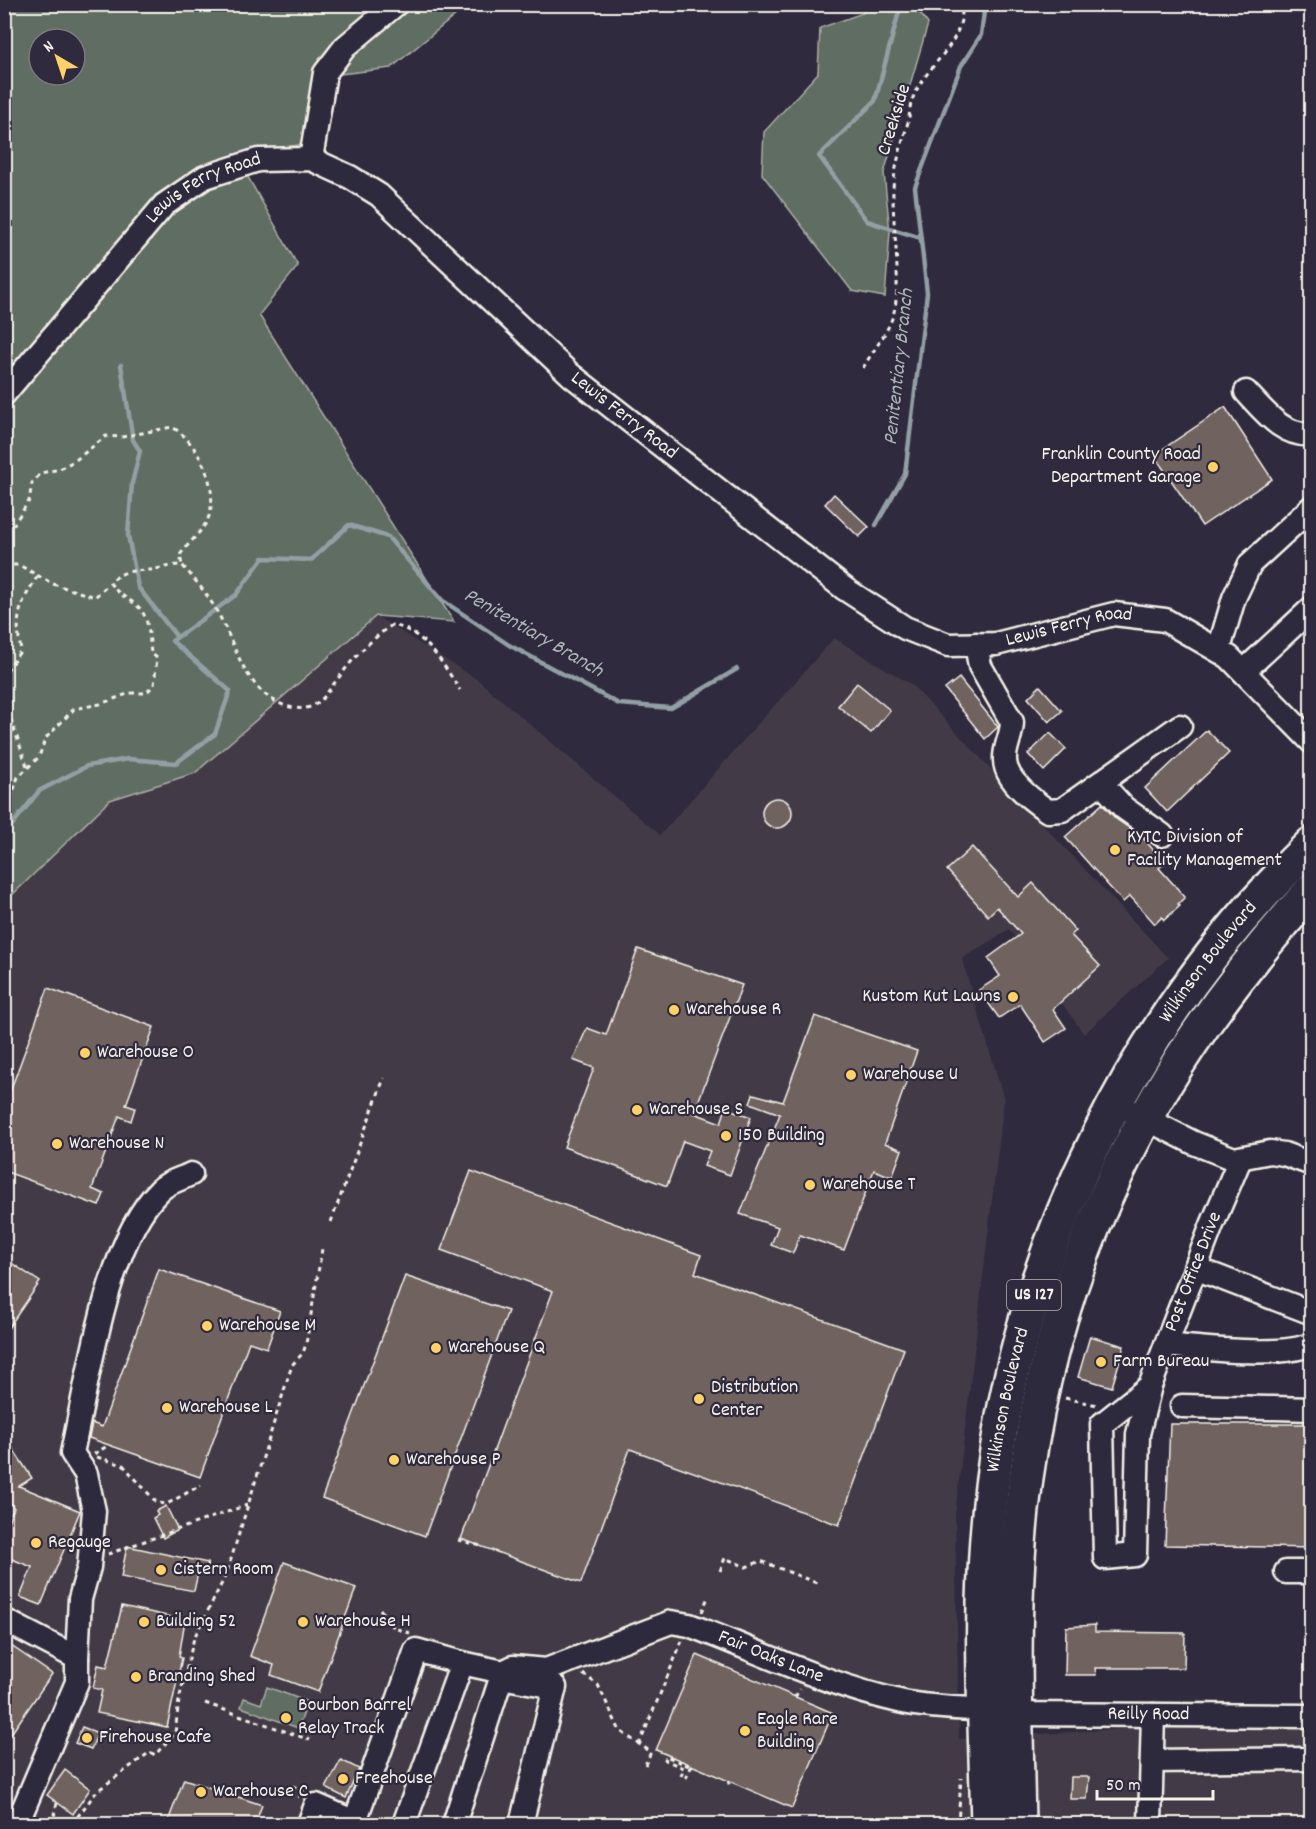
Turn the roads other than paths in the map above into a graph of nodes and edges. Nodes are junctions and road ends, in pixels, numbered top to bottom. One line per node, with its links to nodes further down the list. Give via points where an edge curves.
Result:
1 (396, 4): 2 (street, via 345,47 325,73)
2 (311, 159): 4 (street, Lewis Ferry Road, via 258,160 205,177 165,205); 8 (street, Lewis Ferry Road, via 379,195 571,375 845,589 904,628 948,645)
3 (1245, 392): 5 (street, via 1294,434)
4 (4, 394)
5 (1311, 434)
6 (1311, 507): 9 (street, via 1250,564 1234,598)
7 (1311, 608): 10 (street)
8 (976, 644): 9 (street, Lewis Ferry Road, via 996,644 1114,614 1165,620); 13 (street, via 980,666 1012,722 1005,760 1006,770 1017,783 1040,806 1057,812)
9 (1219, 649): 10 (street, Lewis Ferry Road)
10 (1244, 671): 12 (street, Lewis Ferry Road)
11 (1180, 726): 13 (street)
12 (1311, 742)
13 (1102, 784): 14 (street, via 1125,808)
14 (1162, 835)
15 (1311, 844): 17 (highway, Wilkinson Boulevard / US 127, via 1257,900 1194,977)
16 (1311, 890): 18 (highway, Wilkinson Boulevard / US 127, via 1203,1022)
17 (1116, 1103): 18 (street); 35 (highway, Wilkinson Boulevard / US 127, via 1048,1253 1009,1392 988,1531 983,1621)
18 (1145, 1117): 19 (street, via 1194,1143); 36 (highway, Wilkinson Boulevard / US 127, via 1087,1242 1060,1319 1040,1396 1019,1547)
19 (1240, 1159): 20 (street, via 1270,1152); 22 (street, Post Office Drive)
20 (1311, 1164)
21 (191, 1174): 32 (street, via 160,1189 142,1212 114,1267 72,1453 87,1460 94,1511 80,1599)
22 (1195, 1268): 23 (street); 25 (street, Post Office Drive)
23 (1311, 1313)
24 (1311, 1343): 25 (street, via 1298,1350 1213,1350)
25 (1166, 1345): 26 (street, Post Office Drive)
26 (1150, 1386): 26 (street, Post Office Drive, via 1138,1434 1135,1555 1105,1558 1102,1424)
27 (1182, 1406): 28 (street)
28 (1311, 1409)
29 (1286, 1572): 30 (street)
30 (1311, 1572)
31 (4, 1620): 32 (street)
32 (77, 1658): 42 (street, via 77,1682)
33 (462, 1663): 34 (street); 41 (street, via 416,1650); 44 (street)
34 (503, 1672): 35 (street, Fair Oaks Lane, via 513,1667 546,1670 671,1622 695,1621 858,1690 916,1705); 45 (street); 46 (street, via 512,1679 555,1687)
35 (985, 1708): 36 (street, Reilly Road); 47 (highway, Wilkinson Boulevard / US 127)
36 (1017, 1714): 37 (street, Reilly Road); 48 (highway, Wilkinson Boulevard / US 127)
37 (1153, 1715): 38 (street, Reilly Road); 40 (street)
38 (1311, 1716)
39 (1311, 1759): 40 (street)
40 (1152, 1761): 49 (street)
41 (354, 1823): 43 (street, via 316,1804)
42 (17, 1824)
43 (309, 1824)
44 (404, 1824)
45 (454, 1824)
46 (521, 1824)
47 (988, 1824)
48 (1018, 1824)
49 (1150, 1824)

